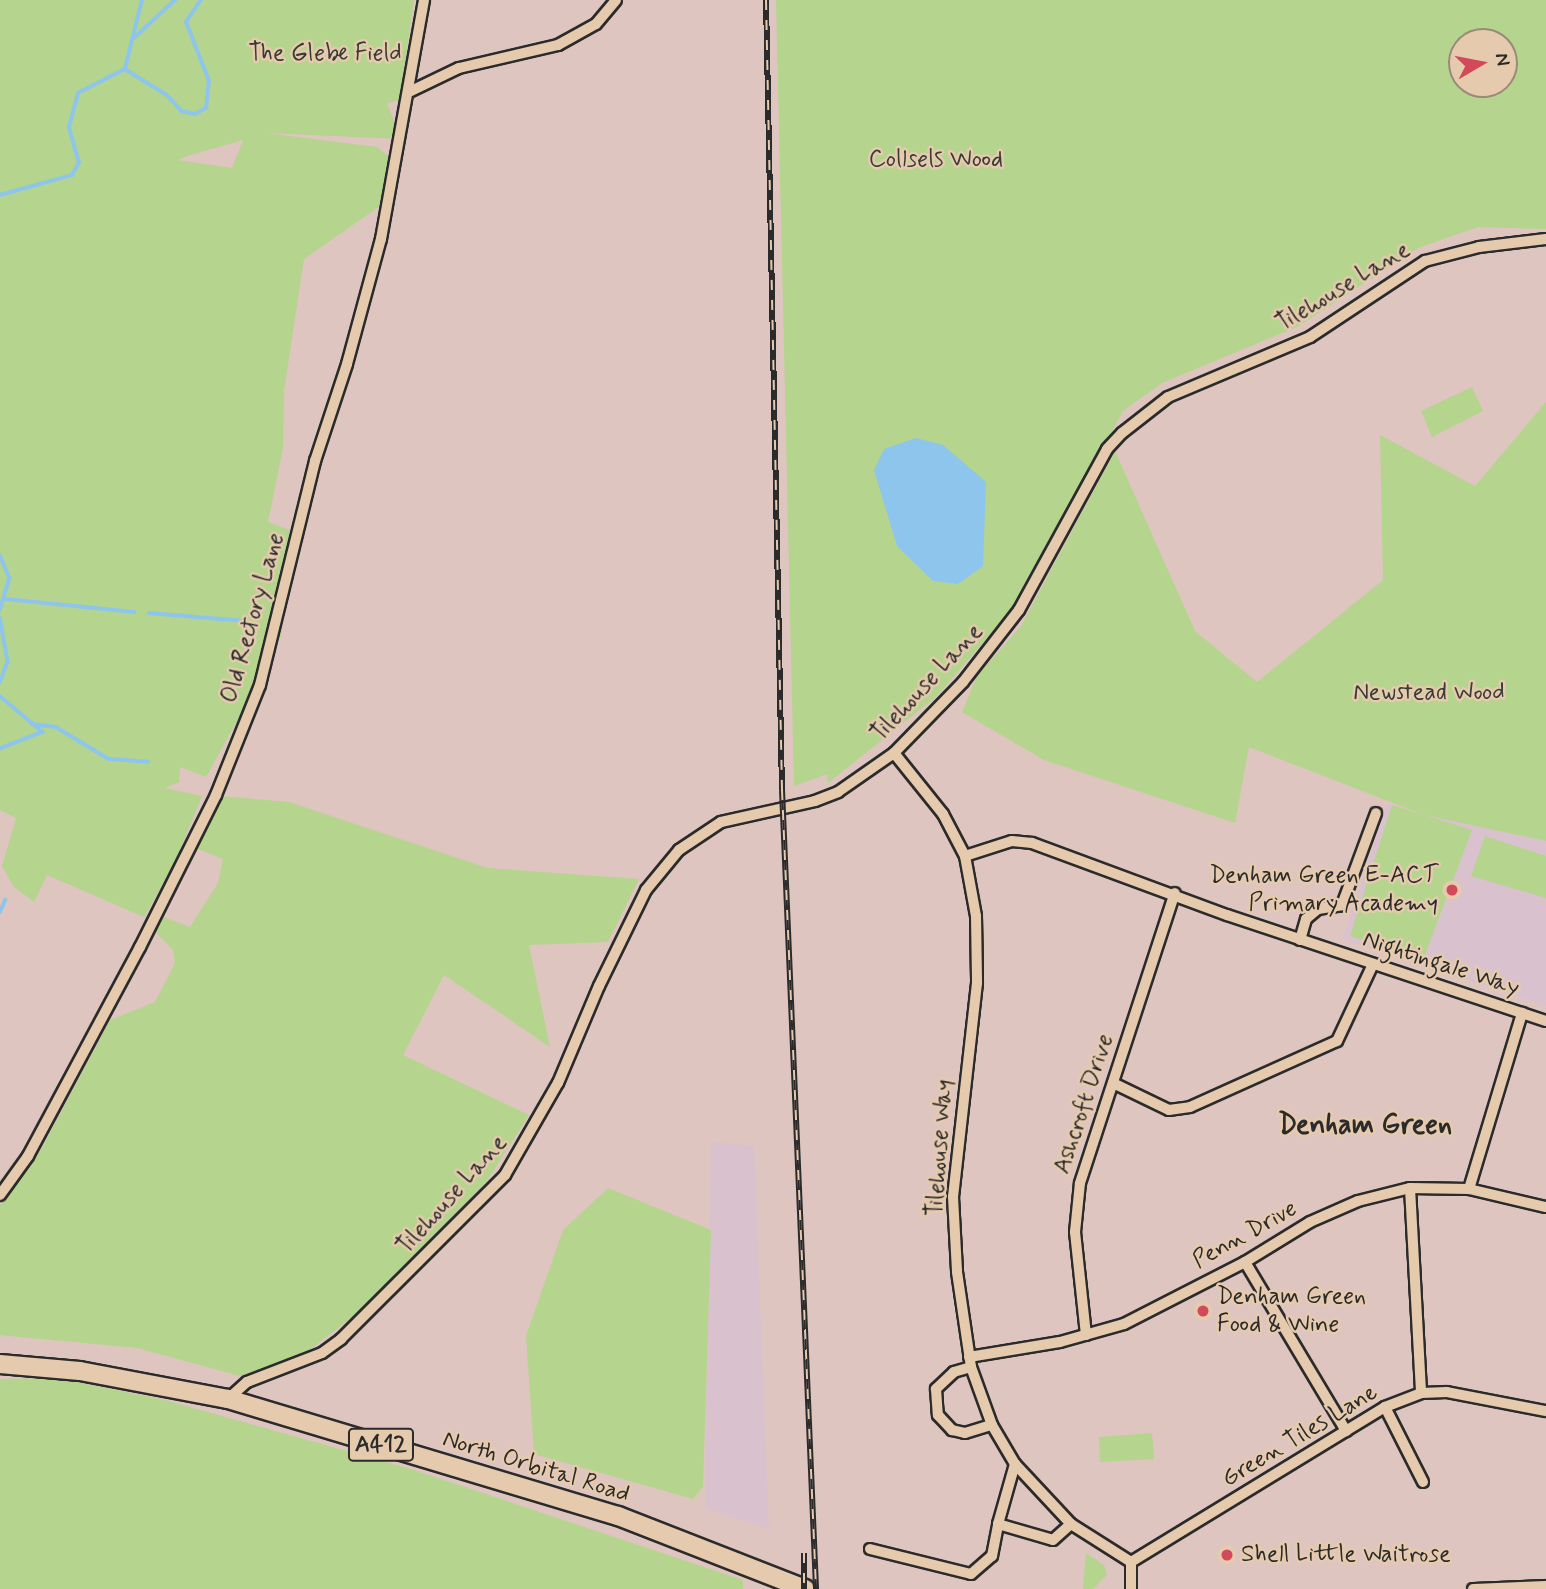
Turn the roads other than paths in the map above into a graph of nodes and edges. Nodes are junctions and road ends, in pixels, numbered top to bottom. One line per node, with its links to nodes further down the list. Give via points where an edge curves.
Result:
1 (424, 0): 3 (street, Old Rectory Lane)
2 (616, 0): 3 (street, via 596,24 558,45 459,68)
3 (411, 91): 16 (street, Old Rectory Lane, via 382,239 315,461 260,685 216,794 140,947 28,1156)
4 (1546, 239): 5 (street, Tilehouse Lane, via 1479,247 1425,261 1310,338 1168,397 1140,419 1107,449 1019,610 963,682)
5 (894, 753): 7 (street, Tilehouse Way, via 943,814); 23 (street, Tilehouse Lane, via 838,792 815,802 720,822 678,850 646,890 558,1083 505,1175 341,1339 321,1353 247,1382)
6 (1376, 813): 9 (street, via 1342,905 1312,914)
7 (965, 856): 8 (street, Nightingale Way, via 1012,841 1032,843); 20 (street, Tilehouse Way, via 976,915 977,983 953,1197)
8 (1175, 893): 9 (street, Nightingale Way); 13 (street, Ashcroft Drive)
9 (1300, 940): 10 (street, Nightingale Way)
10 (1373, 964): 11 (street, Nightingale Way); 13 (street, via 1337,1041 1190,1107 1170,1110)
11 (1522, 1013): 12 (street, Nightingale Way); 15 (street)
12 (1546, 1021)
13 (1113, 1083): 19 (street, Ashcroft Drive, via 1080,1182 1076,1220)
14 (1410, 1188): 15 (street, Penn Drive); 18 (street, Penn Drive, via 1358,1201 1322,1217); 22 (street)
15 (1469, 1189): 17 (street, Penn Drive)
16 (0, 1195)
17 (1546, 1207)
18 (1245, 1262): 19 (street, Penn Drive, via 1124,1324); 27 (street)
19 (1086, 1335): 20 (street, Penn Drive)
20 (970, 1362): 26 (street, Tilehouse Way); 26 (street, Penn Drive, via 936,1389 938,1415 952,1430 965,1433)
21 (0, 1364): 23 (main road, North Orbital Road / A412, via 80,1371)
22 (1420, 1394): 24 (street, Green Tiles Lane); 25 (street, Green Tiles Lane, via 1447,1392)
23 (228, 1399): 35 (main road, North Orbital Road / A412, via 618,1516)
24 (1385, 1407): 27 (street, Green Tiles Lane); 29 (street)
25 (1546, 1411)
26 (992, 1425): 28 (street, Tilehouse Way)
27 (1346, 1431): 33 (street, Green Tiles Lane)
28 (1015, 1464): 30 (street); 31 (street, Tilehouse Way)
29 (1423, 1482)
30 (998, 1524): 31 (street, via 1053,1540); 32 (street, via 992,1556 971,1574)
31 (1071, 1524): 33 (street, Tilehouse Way)
32 (870, 1549)
33 (1131, 1562): 36 (street)
34 (1546, 1586): 37 (street)
35 (806, 1589)
36 (1131, 1589)
37 (1473, 1589)

